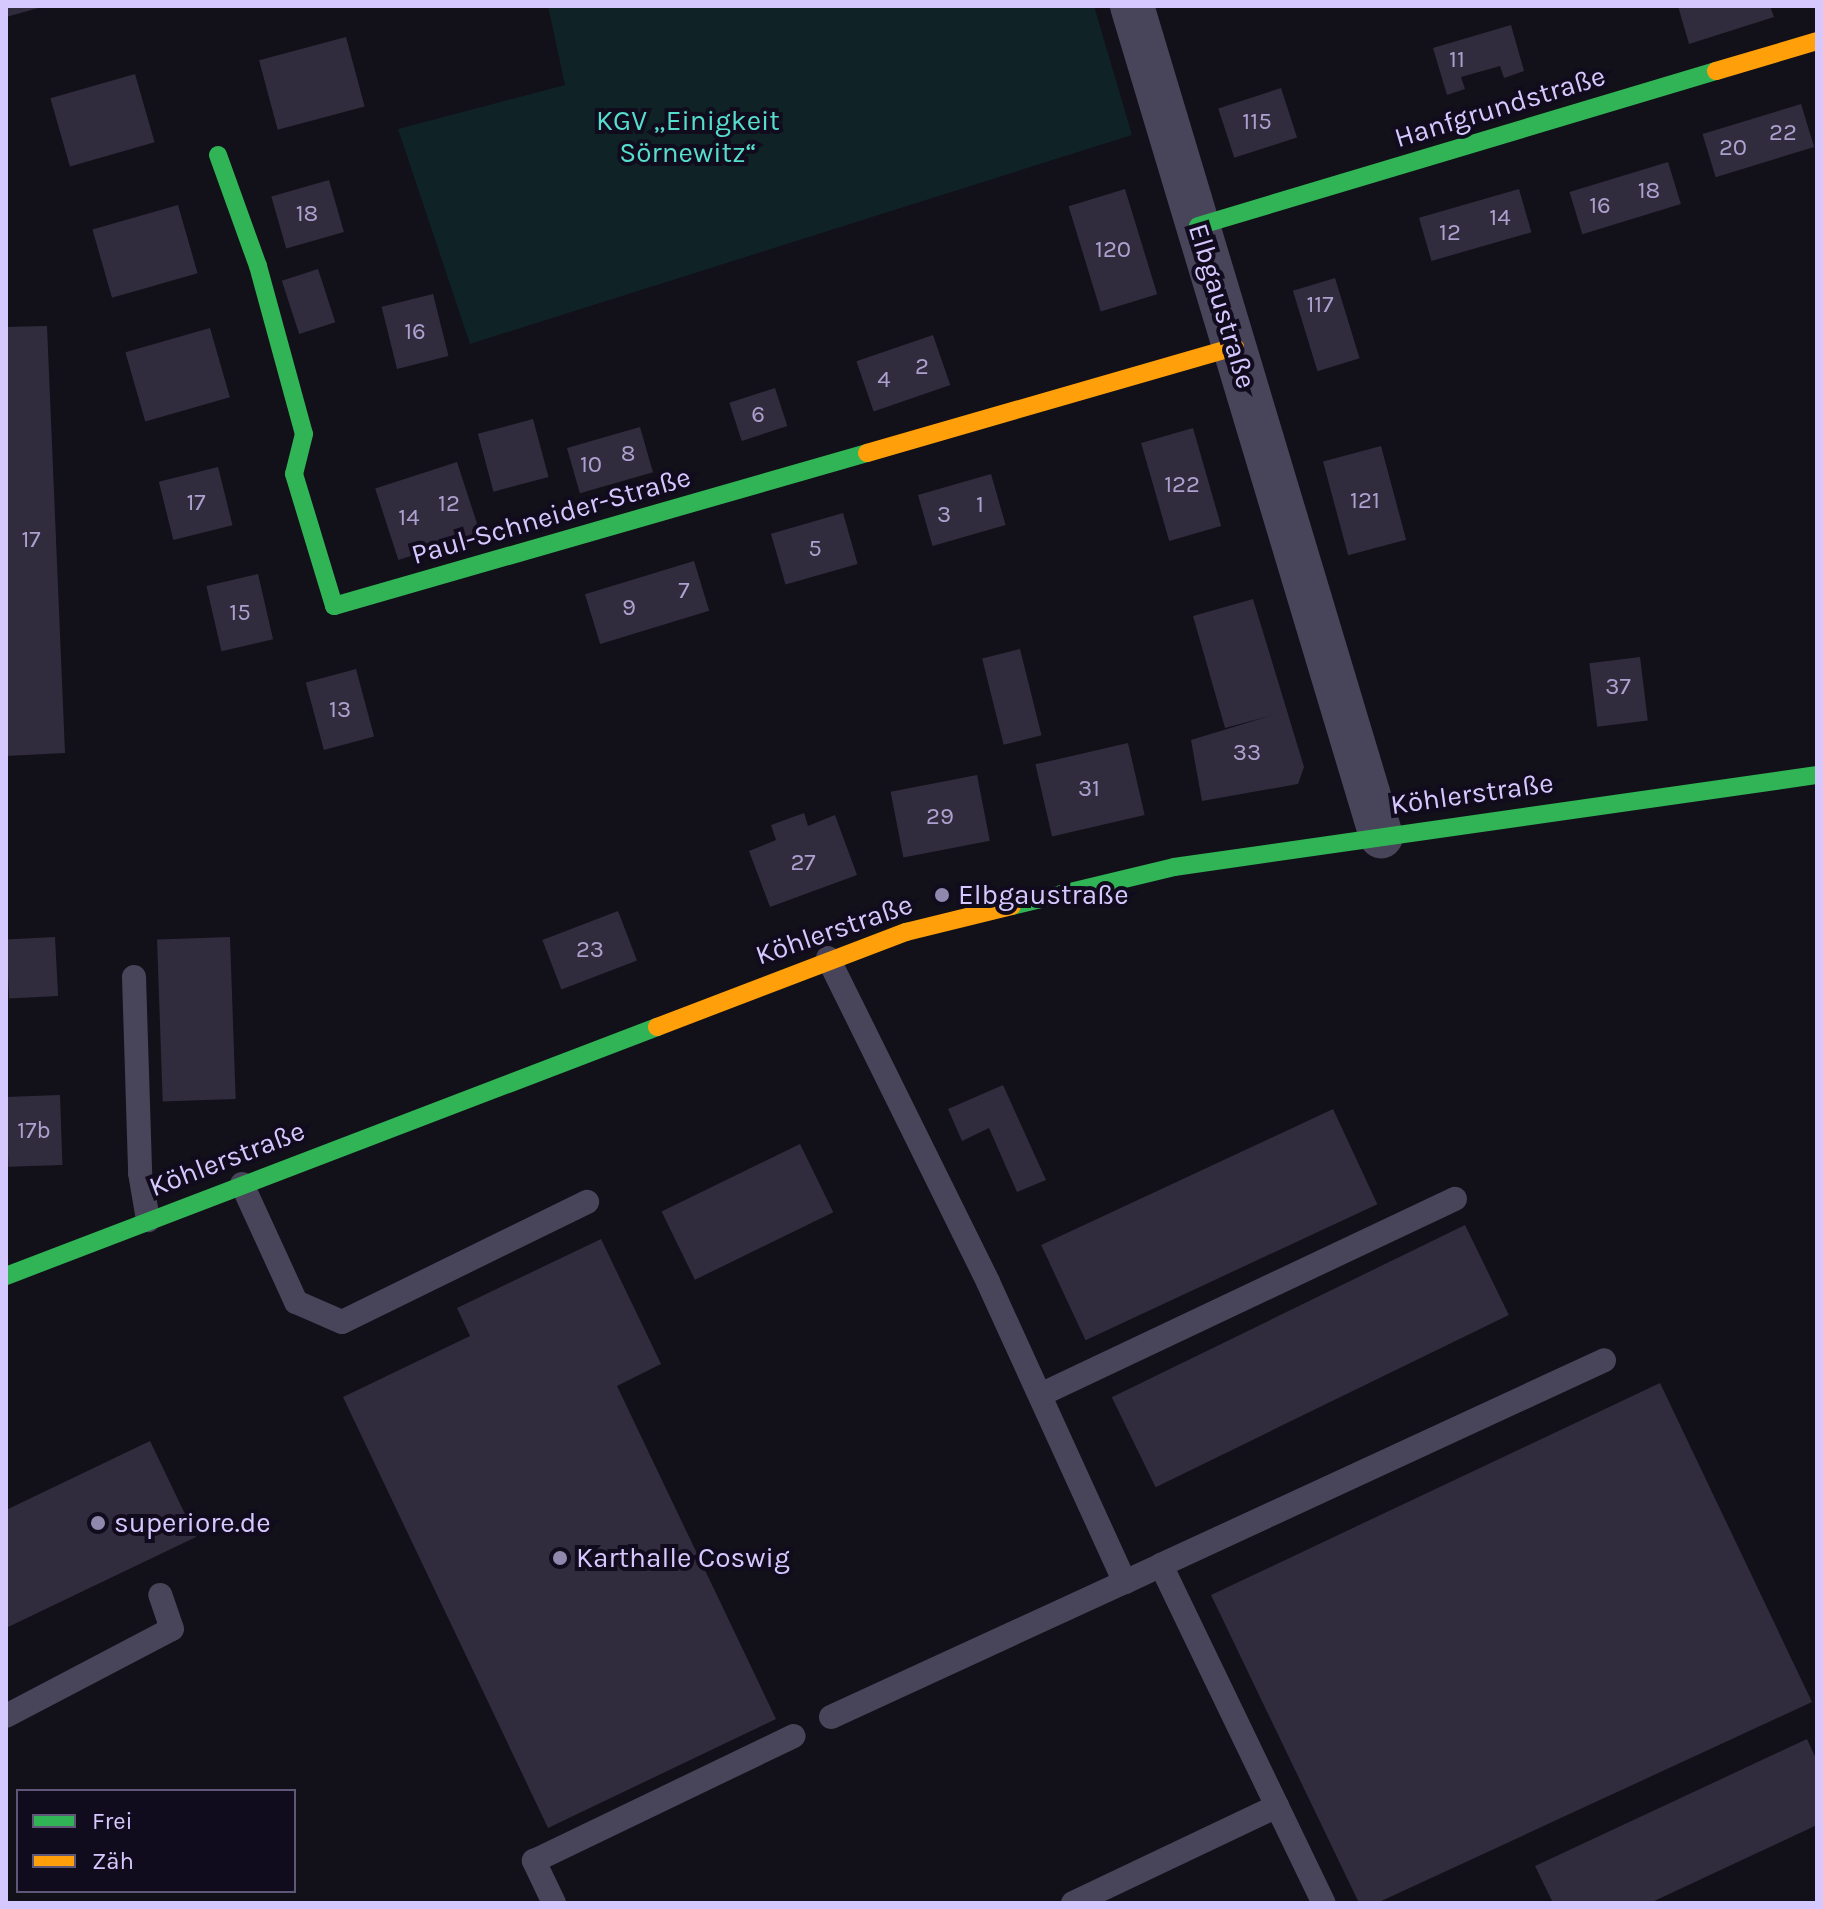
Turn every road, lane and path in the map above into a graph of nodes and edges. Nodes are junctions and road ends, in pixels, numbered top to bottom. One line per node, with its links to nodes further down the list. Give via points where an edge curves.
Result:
1 (1132, 6): 4 (street, Elbgaustraße)
2 (1817, 41): 4 (street, Hanfgrundstraße)
3 (218, 155): 5 (street, Paul-Schneider-Straße, via 258,266 304,434 294,474 334,606)
4 (1198, 226): 5 (street, Elbgaustraße)
5 (1235, 347): 7 (street, Elbgaustraße)
6 (1817, 775): 7 (street, Köhlerstraße)
7 (1381, 836): 8 (street, Köhlerstraße, via 1174,867 906,932)
8 (828, 958): 10 (street, Köhlerstraße); 16 (lane)
9 (134, 977): 13 (lane, via 140,1173)
10 (242, 1184): 12 (lane, via 296,1302 342,1322); 13 (street, Köhlerstraße)
11 (1455, 1199): 16 (lane)
12 (587, 1202)
13 (148, 1220): 14 (street, Köhlerstraße)
14 (6, 1276)
15 (1604, 1360): 17 (lane)
16 (1040, 1395): 18 (lane)
17 (1161, 1565): 18 (lane); 23 (lane)
18 (1125, 1582): 21 (lane)
19 (160, 1595): 20 (lane, via 172,1629)
20 (6, 1716)
21 (831, 1717)
22 (794, 1736): 24 (lane, via 534,1861)
23 (1277, 1806): 25 (lane); 26 (lane)
24 (554, 1903)
25 (1073, 1903)
26 (1324, 1903)

